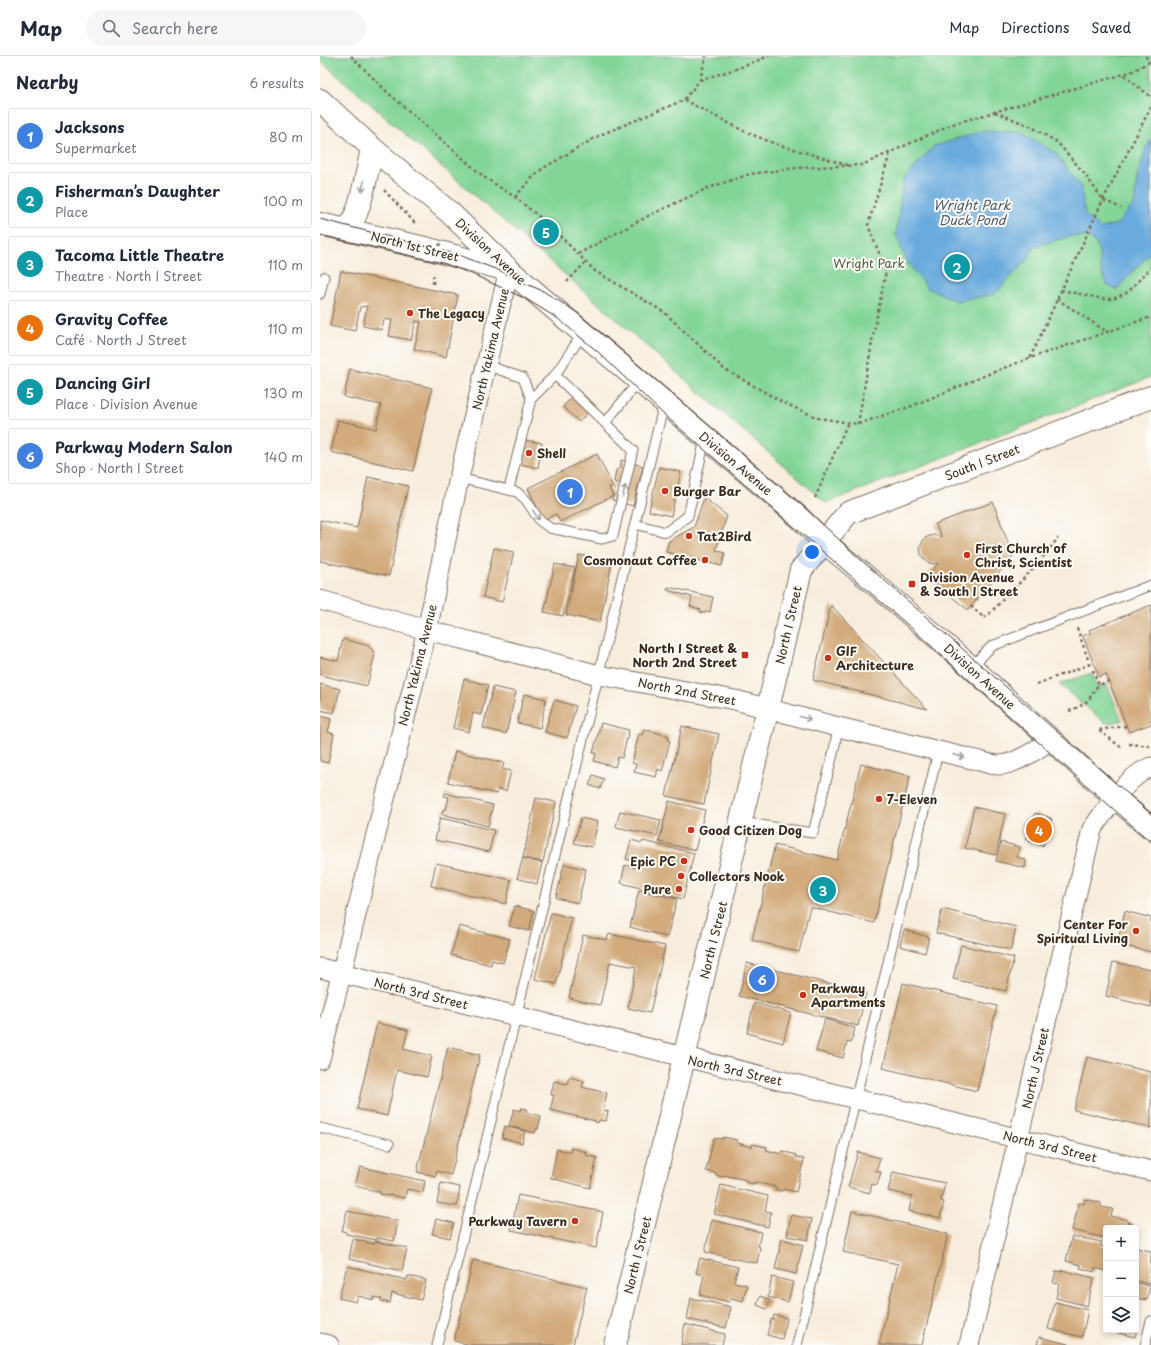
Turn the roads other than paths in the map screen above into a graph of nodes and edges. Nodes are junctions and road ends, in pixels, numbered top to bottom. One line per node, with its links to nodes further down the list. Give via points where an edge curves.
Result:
1 (320, 100): 2 (main road, Division Avenue)
2 (372, 148): 4 (main road, one-way to 4, via 357,213); 5 (main road, Division Avenue, via 449,212)
3 (320, 224): 4 (main road, North 1st Street)
4 (346, 230): 5 (main road, North 1st Street, via 439,247)
5 (509, 270): 8 (main road, Division Avenue); 9 (street, North Yakima Avenue)
6 (324, 278): 7 (lane)
7 (320, 294)
8 (583, 333): 10 (lane); 11 (main road, Division Avenue)
9 (486, 365): 13 (lane, via 524,378); 17 (street, North Yakima Avenue)
10 (555, 375): 13 (lane); 15 (lane)
11 (639, 381): 14 (main road, Division Avenue); 15 (lane)
12 (1151, 397): 20 (main road, South I Street, via 848,513)
13 (531, 398): 18 (lane)
14 (664, 403): 16 (main road, Division Avenue); 19 (lane)
15 (605, 423): 18 (lane, one-way to 15, via 526,500 540,521 550,528 602,539 613,536 633,450)
16 (706, 438): 19 (lane, via 688,516 666,532); 20 (main road, Division Avenue, via 800,518)
17 (459, 478): 18 (lane); 23 (street, North Yakima Avenue)
18 (509, 489)
19 (635, 524): 25 (lane)
20 (824, 542): 24 (main road, Division Avenue); 26 (main road, North I Street, via 801,570)
21 (1151, 585): 24 (lane, via 992,646)
22 (320, 600): 23 (street, North 2nd Street)
23 (427, 630): 25 (street, North 2nd Street); 35 (street, North Yakima Avenue)
24 (971, 667): 28 (main road, Division Avenue)
25 (599, 675): 26 (street, North 2nd Street); 36 (lane)
26 (768, 708): 27 (street, North 2nd Street, one-way to 27); 32 (main road, North I Street)
27 (838, 727): 29 (street, North 2nd Street); 32 (lane, via 813,833)
28 (1050, 739): 29 (street, North 2nd Street, one-way to 28, via 1000,765 1021,758 1043,746); 31 (main road, Division Avenue)
29 (938, 752): 39 (lane)
30 (1151, 767): 31 (street, North J Street, via 1142,770)
31 (1114, 797): 33 (main road, Division Avenue); 41 (street, North J Street, via 1092,829)
32 (741, 822): 37 (main road, North I Street)
33 (1151, 828)
34 (320, 968): 35 (street, North 3rd Street)
35 (341, 974): 36 (street, North 3rd Street); 38 (street, North Yakima Avenue)
36 (516, 1017): 37 (street, North 3rd Street); 47 (lane)
37 (684, 1058): 39 (street, North 3rd Street); 48 (main road, North I Street)
38 (320, 1059)
39 (856, 1099): 41 (street, North 3rd Street); 49 (lane)
40 (320, 1128): 42 (lane)
41 (1018, 1138): 43 (street, North 3rd Street); 50 (street, North J Street)
42 (389, 1144)
43 (1151, 1171)
44 (1151, 1321): 51 (lane)
45 (320, 1343): 46 (street)
46 (329, 1345)
47 (437, 1345)
48 (615, 1345)
49 (797, 1345)
50 (968, 1345)
51 (1145, 1345)

